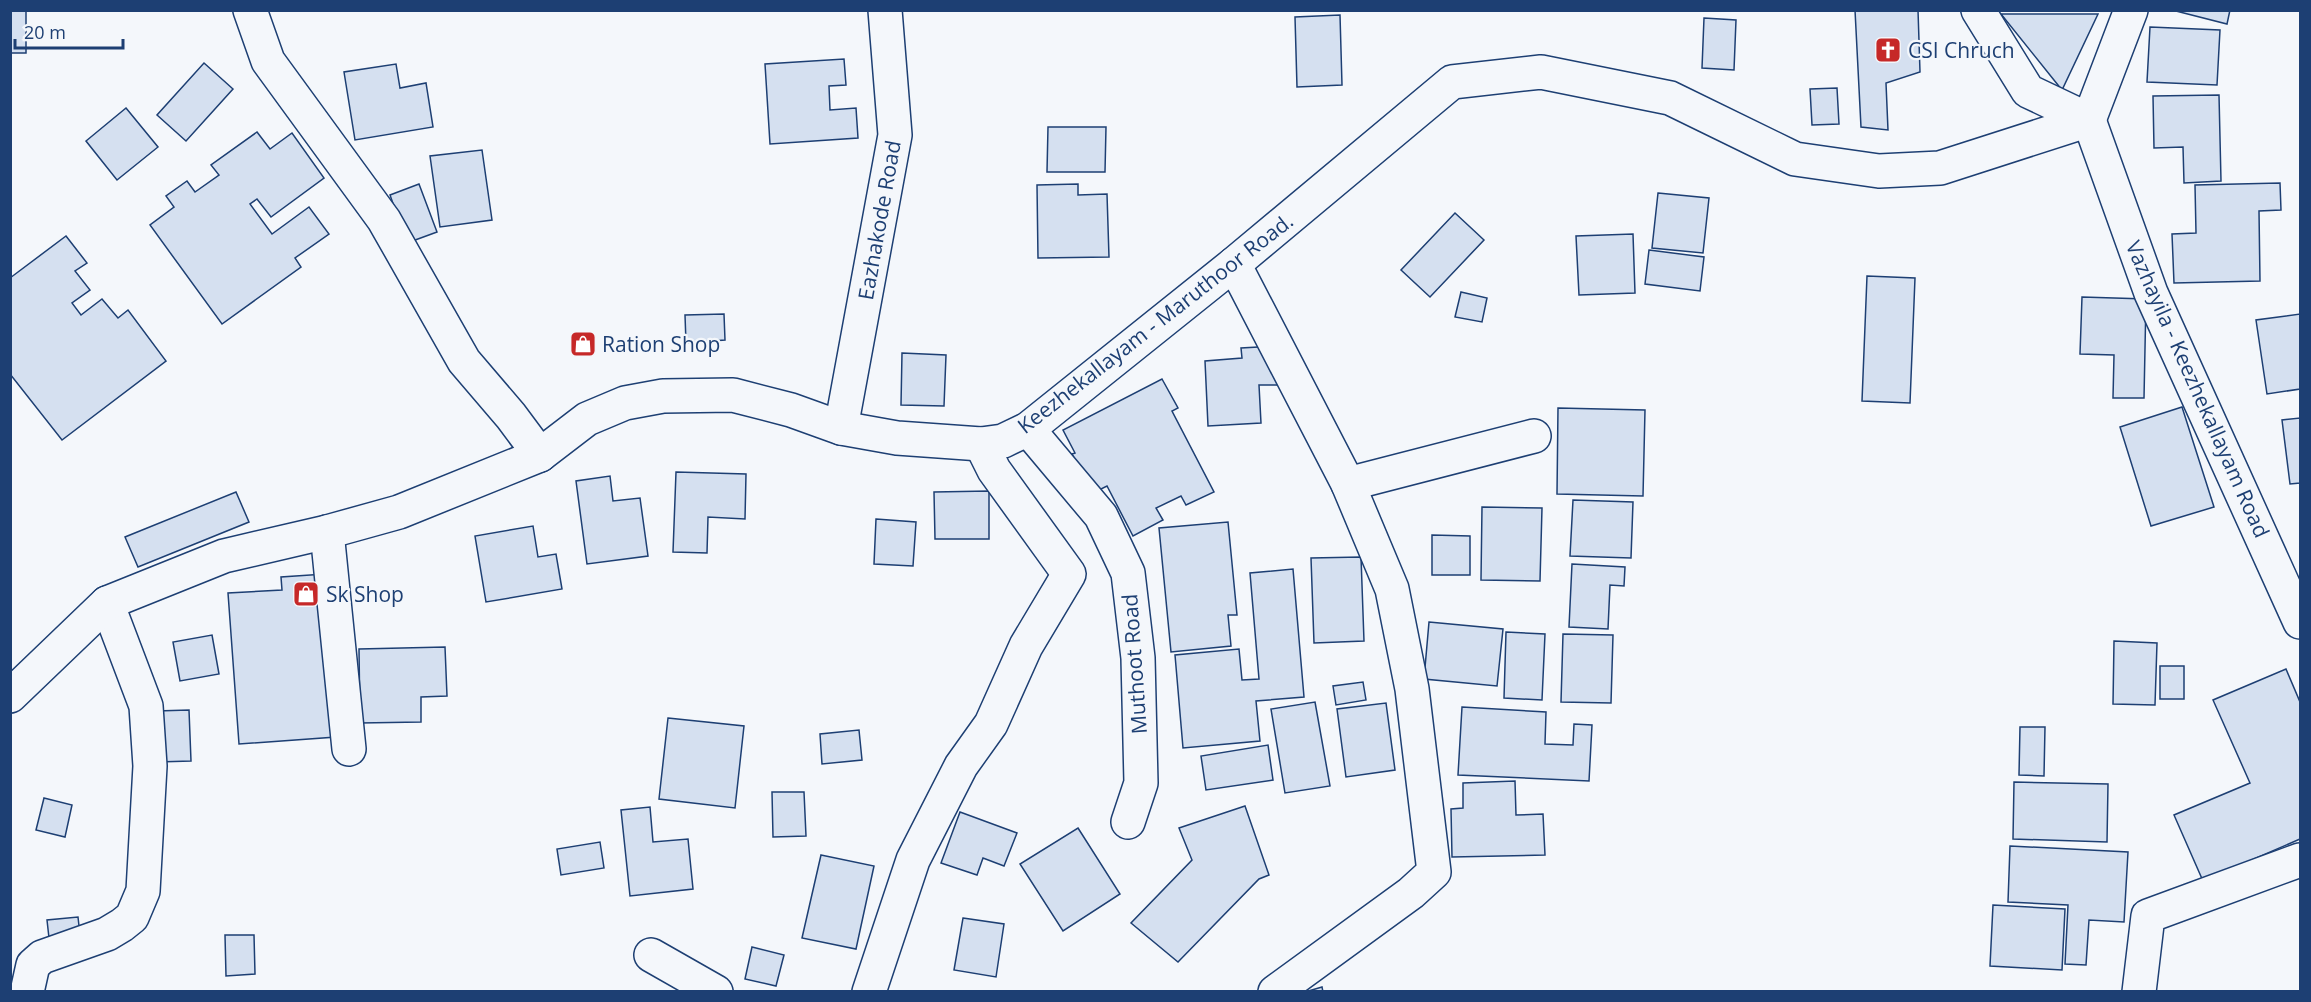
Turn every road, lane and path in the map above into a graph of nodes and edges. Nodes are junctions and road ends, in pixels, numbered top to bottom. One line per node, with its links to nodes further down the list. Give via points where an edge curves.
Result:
1 (250, 10): 11 (street, via 268,61 384,220 464,361)
2 (885, 10): 7 (street, Eazhakode Road, via 895,135)
3 (1978, 10): 5 (street, via 2028,91)
4 (2131, 10): 5 (street)
5 (2089, 120): 6 (street, Keezhekallayam - Maruthoor Road., via 1940,168 1879,171 1795,159 1670,98 1541,72 1452,82); 15 (street, Vazhayila - Keezhekallayam Road, via 2151,293)
6 (1234, 264): 8 (street, Keezhekallayam - Maruthoor Road.); 12 (street)
7 (842, 429): 10 (street, Keezhekallayam - Maruthoor Road., via 897,438); 11 (street, Keezhekallayam - Maruthoor Road., via 733,395 663,396 625,403 586,420)
8 (1028, 429): 10 (street, Keezhekallayam - Maruthoor Road., via 1003,441); 18 (street, Muthoot Road, via 1101,516 1128,573 1138,658 1141,783)
9 (1534, 436): 12 (street)
10 (981, 444): 25 (street, via 994,470 1070,574 1026,646 991,724 961,766 913,860)
11 (540, 455): 13 (street, Keezhekallayam - Maruthoor Road., via 399,512)
12 (1348, 484): 26 (street, via 1392,589 1412,689 1434,872)
13 (327, 532): 14 (street, Keezhekallayam - Maruthoor Road., via 224,556); 17 (street)
14 (107, 603): 16 (street, Keezhekallayam - Maruthoor Road.); 23 (street, via 146,706 150,766 142,891 132,917 122,925 42,957 33,965)
15 (2301, 622)
16 (10, 696)
17 (349, 749)
18 (1128, 822)
19 (2301, 860): 27 (street, via 2148,916)
20 (651, 955): 24 (street)
21 (10, 986): 22 (street)
22 (13, 992)
23 (27, 992)
24 (716, 992)
25 (869, 992)
26 (1275, 992)
27 (2139, 992)

